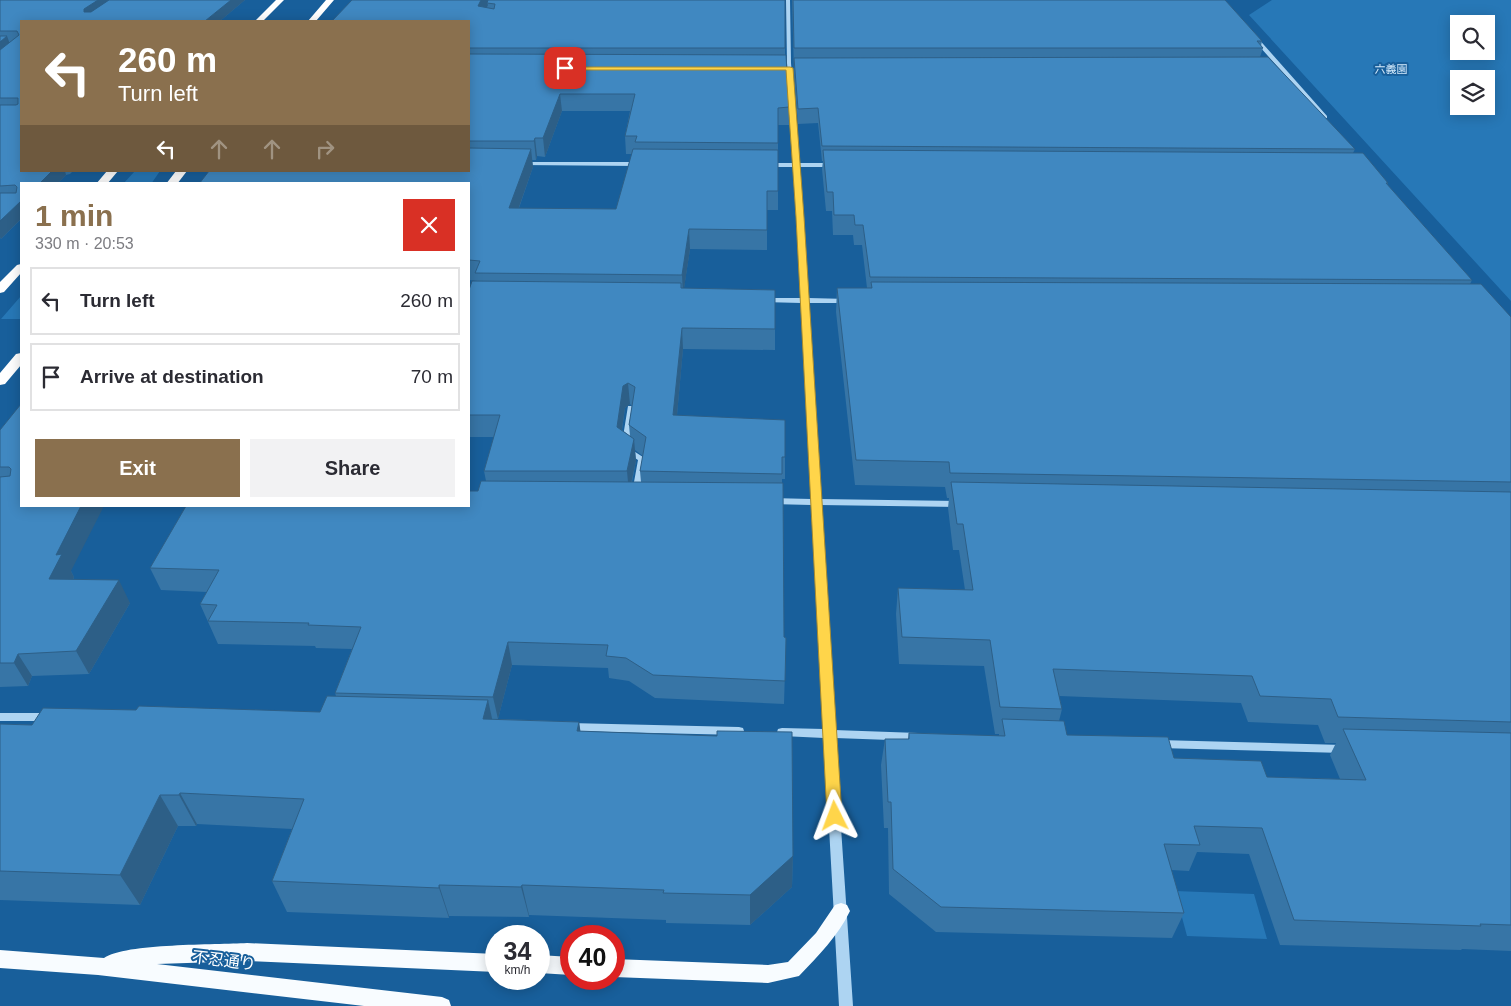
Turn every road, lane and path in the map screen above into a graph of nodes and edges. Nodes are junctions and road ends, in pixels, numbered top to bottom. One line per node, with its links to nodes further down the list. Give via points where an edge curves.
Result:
1 (280, 0): 4 (highway)
2 (330, 0): 5 (highway)
3 (788, 0): 11 (street)
4 (260, 20)
5 (313, 20)
6 (1250, 32): 7 (street, via 1278,68)
7 (1332, 125)
8 (517, 163): 9 (street)
9 (644, 164)
10 (760, 165): 11 (street)
11 (797, 165): 12 (street); 20 (street)
12 (844, 165)
13 (112, 172): 15 (highway)
14 (181, 172): 16 (highway)
15 (103, 182)
16 (173, 182)
17 (20, 268): 18 (highway)
18 (0, 290)
19 (758, 300): 20 (street)
20 (805, 301): 21 (street); 27 (street)
21 (853, 301)
22 (20, 358): 23 (highway)
23 (0, 381)
24 (631, 408): 25 (street, via 626,449 642,459)
25 (635, 498)
26 (758, 501): 27 (street)
27 (816, 502): 28 (street); 34 (street)
28 (965, 504)
29 (0, 717): 30 (street)
30 (57, 717)
31 (560, 727): 32 (street)
32 (749, 732)
33 (769, 732): 34 (street)
34 (830, 735): 35 (street); 38 (street)
35 (933, 738)
36 (1150, 743): 37 (street)
37 (1357, 749)
38 (841, 911): 42 (main road, via 822,939 793,970 768,974); 44 (street)
39 (0, 959): 41 (main road, 不忍通り)
40 (485, 962): 41 (main road, via 248,952 147,956)
41 (98, 966): 43 (main road, 不忍通り)
42 (625, 968)
43 (442, 1006)
44 (846, 1006)

